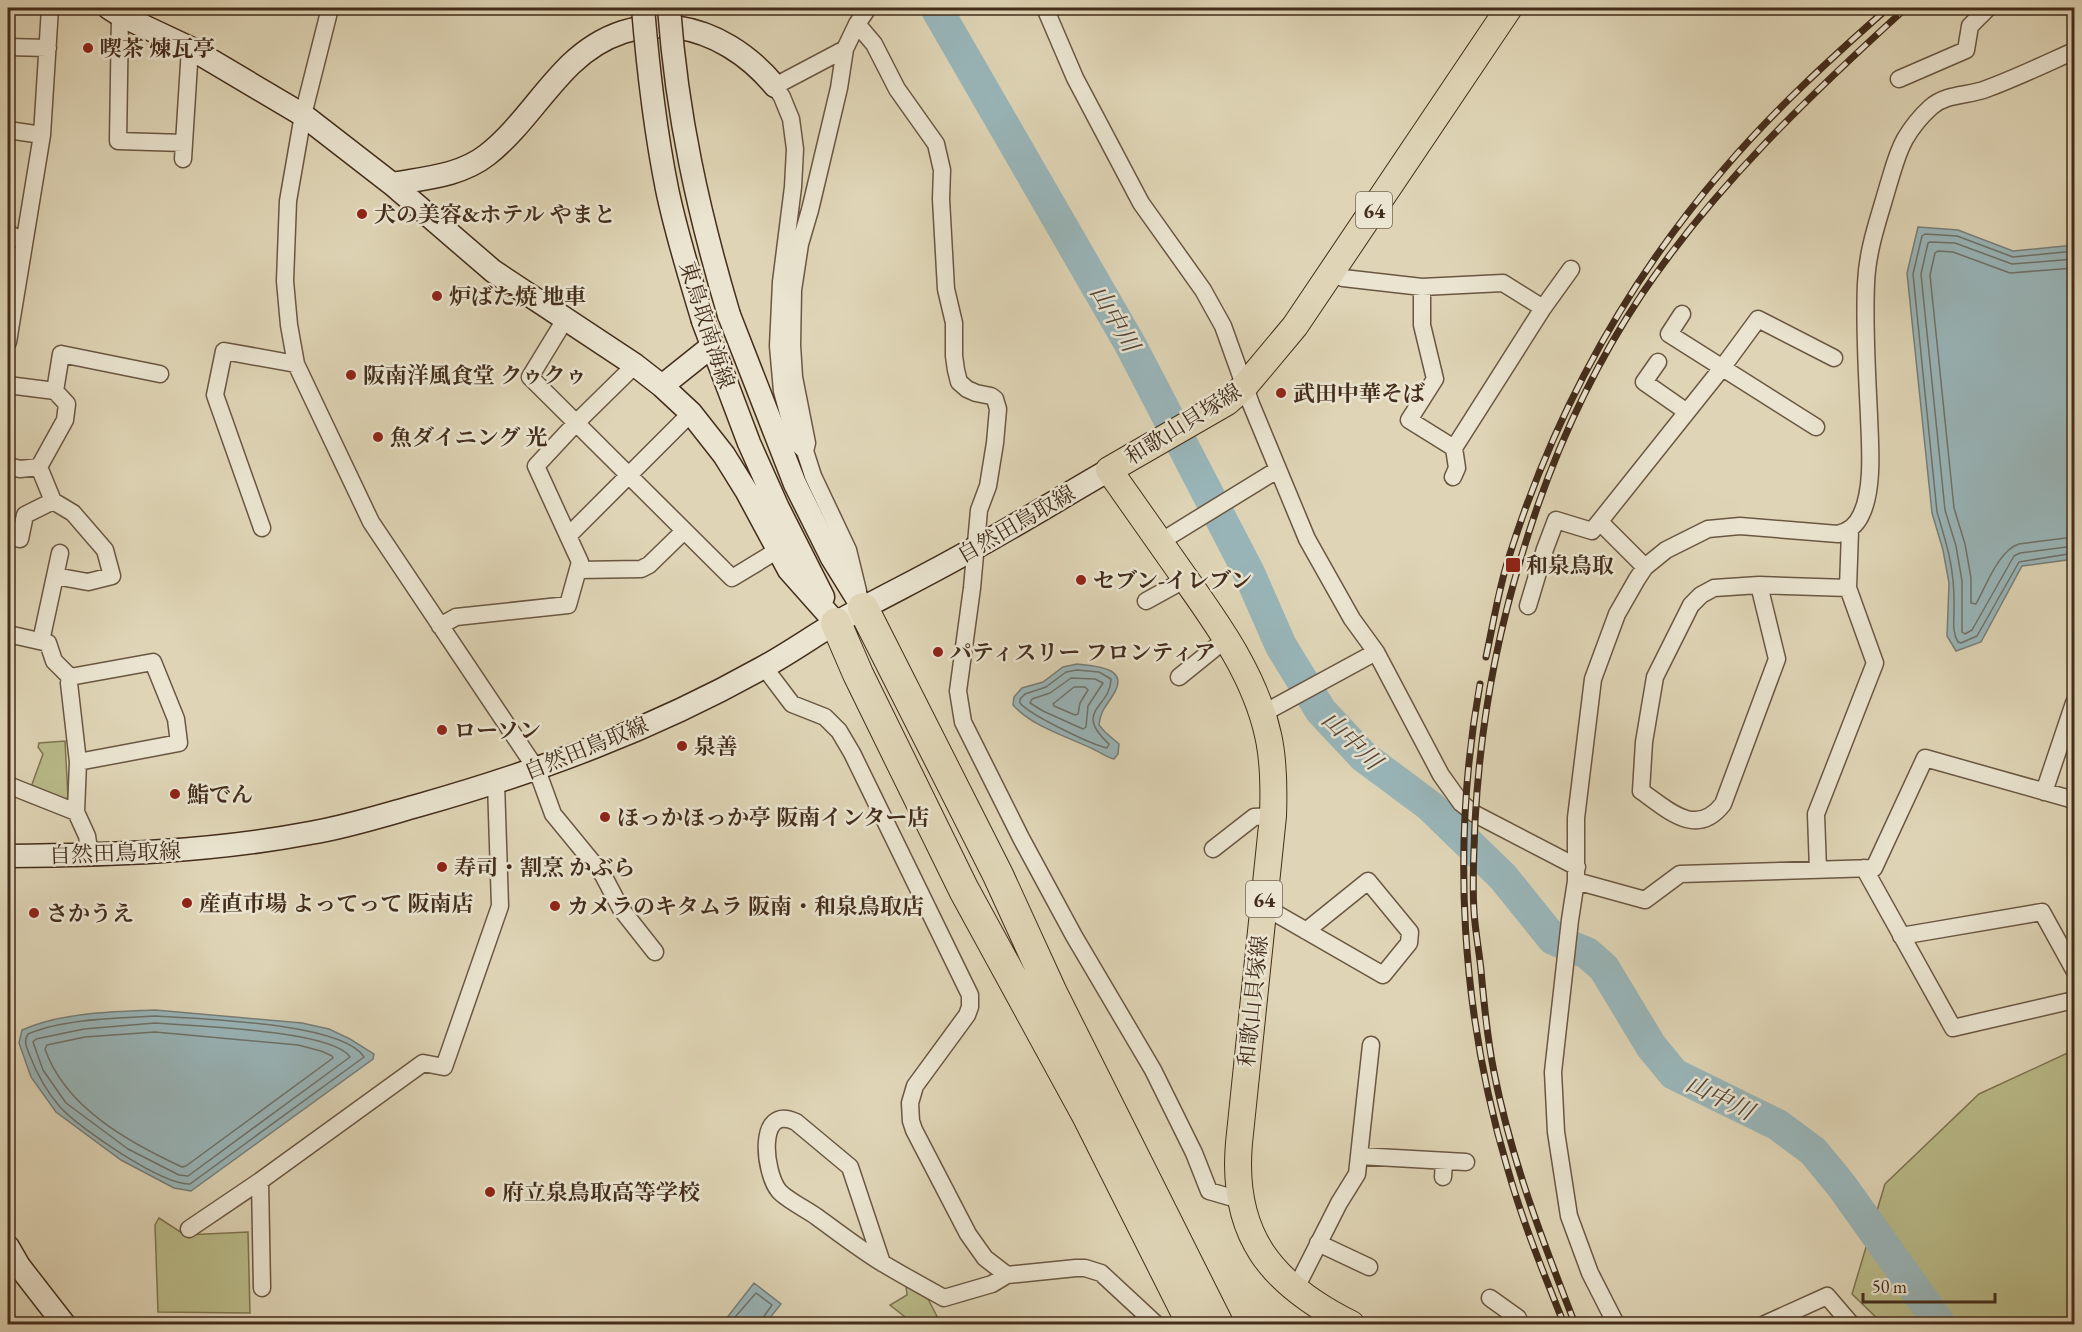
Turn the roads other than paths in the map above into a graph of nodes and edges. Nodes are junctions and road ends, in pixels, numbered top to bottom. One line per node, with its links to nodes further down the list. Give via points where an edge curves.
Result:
1 (50, 8): 12 (street)
2 (330, 8): 18 (street)
3 (643, 8): 31 (main road, 東鳥取南海線, bridge, via 667,190)
4 (669, 8): 54 (main road, 東鳥取南海線, bridge, via 681,117 710,250 729,315)
5 (868, 8): 10 (street)
6 (1045, 8): 41 (street, via 1075,78 1141,203 1214,307 1223,326)
7 (1509, 8): 25 (main road, 和歌山貝塚線 / 64)
8 (1988, 8): 16 (street, via 1970,26 1966,50)
9 (115, 11): 13 (main road); 13 (street, via 118,141 184,151)
10 (856, 24): 14 (street); 63 (street, via 874,44 897,89 939,150 946,289 954,323 956,370 959,382 967,389 991,396 997,404 993,463 979,510)
11 (8, 47): 12 (street)
12 (48, 48): 20 (street)
13 (190, 48): 18 (main road)
14 (845, 49): 17 (street); 47 (street, via 800,244 794,290 792,360)
15 (2074, 51): 59 (street, via 1984,90 1932,105 1904,140 1875,229 1867,269 1870,454 1867,496)
16 (1899, 79)
17 (775, 86): 21 (main road, via 750,60 709,35 675,26 641,27 605,39 572,63 487,156 456,173); 47 (street, via 791,119 795,149 781,282 782,392 794,436)
18 (303, 115): 21 (main road); 34 (street, via 288,201 285,269)
19 (8, 130): 20 (street)
20 (42, 135): 23 (street)
21 (392, 184): 29 (main road, via 493,272)
22 (8, 233): 23 (street)
23 (24, 242): 30 (street)
24 (1571, 269): 27 (street)
25 (1333, 273): 26 (street, via 1343,278); 41 (main road, 和歌山貝塚線 / 64, via 1295,326)
26 (1422, 287): 27 (street, via 1479,278 1503,284); 46 (street, via 1422,325 1435,379 1409,420)
27 (1543, 309): 46 (street)
28 (1682, 314): 36 (street, via 1669,334)
29 (566, 318): 35 (main road); 44 (street, via 530,377)
30 (8, 342)
31 (712, 346): 39 (main road); 75 (main road, 東鳥取南海線, via 766,482)
32 (1834, 358): 36 (street, via 1758,319)
33 (1658, 362): 42 (street, via 1644,382)
34 (296, 364): 57 (street, via 224,351 215,395); 76 (street, via 371,522)
35 (635, 364): 39 (main road); 44 (street)
36 (1722, 368): 42 (street); 45 (street)
37 (160, 374): 40 (street, via 61,354)
38 (8, 385): 40 (street)
39 (662, 386): 43 (main road)
40 (55, 391): 49 (street, via 67,404 65,420)
41 (1236, 395): 50 (main road, 和歌山貝塚線 / 64); 51 (street)
42 (1687, 412): 56 (street)
43 (691, 413): 52 (street); 64 (main road, via 724,455)
44 (576, 423): 52 (street); 61 (street, via 536,466)
45 (1816, 427)
46 (1454, 448): 53 (street, via 1457,468)
47 (806, 455): 54 (street); 74 (street, via 848,550)
48 (8, 466): 49 (street)
49 (39, 467): 55 (street)
50 (1109, 470): 62 (main road, 和歌山貝塚線 / 64); 63 (main road, 自然田鳥取線)
51 (1277, 470): 62 (street); 80 (street, via 1307,539 1352,619)
52 (629, 475): 58 (street); 61 (street)
53 (1453, 477)
54 (795, 484): 74 (main road, 東鳥取南海線, via 832,558)
55 (53, 501): 60 (street, via 25,515 20,539); 68 (street, via 73,513 105,550 112,576 88,582)
56 (1600, 522): 66 (street); 73 (street, via 1592,531 1556,520)
57 (262, 528)
58 (684, 531): 64 (street, via 732,578); 67 (street, via 641,569)
59 (1850, 531): 66 (street, via 1838,534 1740,526 1708,529 1666,550); 71 (street)
60 (8, 536)
61 (568, 536): 67 (street, via 580,562)
62 (1168, 536): 69 (main road, 和歌山貝塚線 / 64)
63 (975, 549): 74 (main road, 自然田鳥取線); 110 (street, via 958,691 963,722 1074,936 1153,1070 1209,1191)
64 (778, 550): 75 (main road, via 789,570)
65 (60, 553): 68 (street)
66 (1645, 567): 99 (street, via 1617,614 1593,680 1576,818)
67 (578, 570): 76 (street, via 568,605 456,618)
68 (55, 576): 79 (street)
69 (1186, 579): 72 (street); 78 (main road, 和歌山貝塚線 / 64)
70 (1759, 585): 70 (street, via 1714,588 1701,595 1691,605 1655,677 1641,791 1681,819 1712,817 1723,804 1777,659); 71 (street)
71 (1848, 588): 98 (street, via 1875,663 1816,814)
72 (1146, 601)
73 (1528, 606)
74 (863, 608): 75 (main road, 自然田鳥取線); 124 (highway)
75 (836, 623): 81 (main road, 自然田鳥取線); 123 (highway, via 963,890 1087,1115)
76 (440, 626): 87 (street)
77 (8, 634): 79 (street)
78 (1226, 639): 83 (street); 85 (main road, 和歌山貝塚線 / 64)
79 (40, 641): 82 (street, via 48,643 54,661)
80 (1376, 652): 85 (street); 99 (street, via 1441,775 1461,803)
81 (764, 668): 87 (main road, 自然田鳥取線, via 611,741); 116 (street, via 792,704 825,717 839,732 970,995 967,1015 915,1086 910,1112 914,1130 968,1234 985,1258)
82 (70, 677): 86 (street); 86 (street, via 153,662 176,719 179,743)
83 (1179, 677)
84 (2074, 703): 90 (street)
85 (1272, 709): 93 (main road, 和歌山貝塚線 / 64)
86 (78, 762): 92 (street)
87 (537, 770): 88 (main road, 自然田鳥取線); 103 (street, via 553,814 603,875 621,909)
88 (496, 783): 95 (main road, 自然田鳥取線, via 314,833 171,852); 109 (street, via 500,906 444,1067 423,1063)
89 (8, 785): 92 (street)
90 (2044, 792): 91 (street); 97 (street, via 1926,758 1874,868)
91 (2074, 800)
92 (76, 812): 95 (street, via 87,836)
93 (1273, 816): 94 (street, via 1254,817); 100 (main road, 和歌山貝塚線 / 64)
94 (1213, 849)
95 (90, 855): 96 (main road, 自然田鳥取線)
96 (8, 856)
97 (1864, 868): 98 (street); 102 (street)
98 (1818, 870): 99 (street, via 1680,874 1645,900)
99 (1577, 874): 126 (street, via 1553,1072 1556,1132 1569,1216 1590,1273)
100 (1263, 906): 101 (street); 110 (main road, 和歌山貝塚線 / 64, via 1239,1143)
101 (1306, 931): 101 (street, via 1383,975 1409,943 1410,932 1368,881)
102 (1901, 936): 104 (street, via 2042,912); 105 (street, via 1953,1028)
103 (654, 952)
104 (2074, 970)
105 (2074, 1000)
106 (1371, 1044): 107 (street)
107 (1359, 1156): 108 (street, via 1443,1169); 112 (street, via 1357,1174)
108 (1466, 1162)
109 (260, 1181): 111 (street); 117 (street)
110 (1240, 1200): 118 (main road, 和歌山貝塚線 / 64, via 1257,1246 1272,1268)
111 (189, 1229)
112 (1318, 1243): 115 (street); 118 (street)
113 (8, 1247): 121 (main road)
114 (882, 1263): 114 (street, via 779,1190 768,1167 767,1132 774,1123 785,1119 796,1122 850,1167); 116 (street, via 944,1298 992,1284)
115 (1369, 1266)
116 (1007, 1275): 122 (street, via 1076,1268 1094,1270)
117 (262, 1288)
118 (1295, 1290): 125 (main road, 和歌山貝塚線 / 64)
119 (1490, 1298): 120 (street)
120 (1520, 1316)
121 (64, 1324)
122 (1156, 1324)
123 (1192, 1324)
124 (1218, 1324)
125 (1350, 1324)
126 (1616, 1324)
127 (1765, 1324): 128 (street, via 1827,1296)
128 (1851, 1324)

